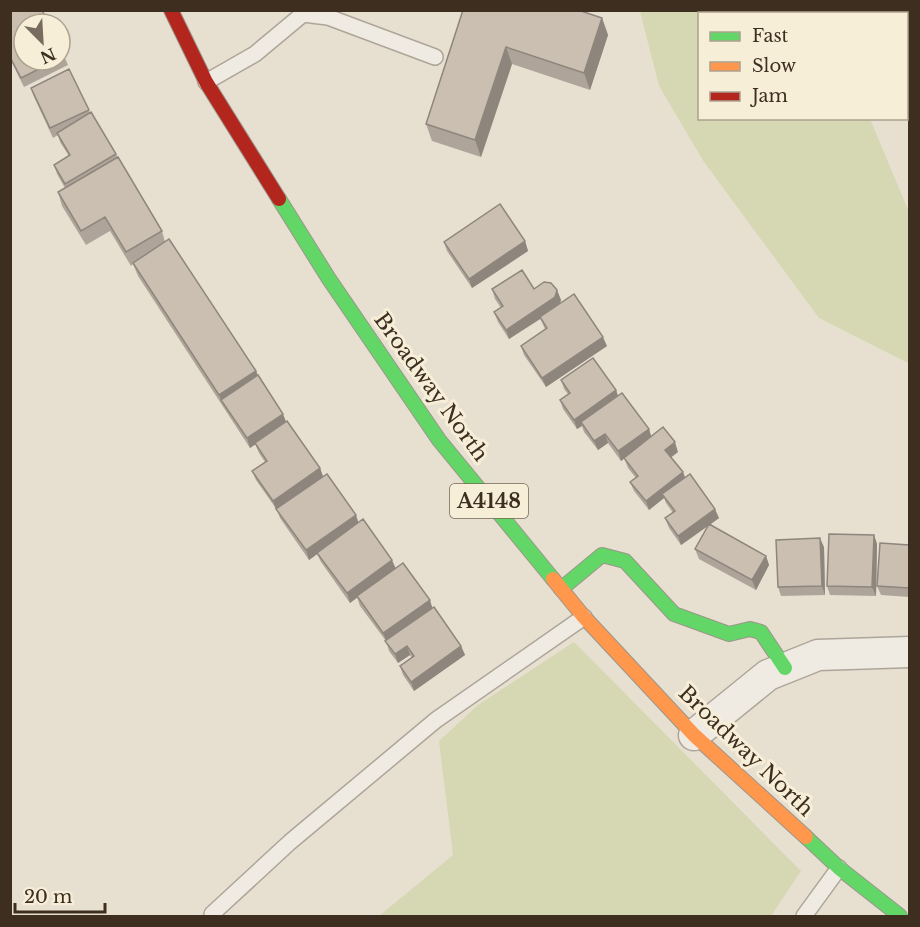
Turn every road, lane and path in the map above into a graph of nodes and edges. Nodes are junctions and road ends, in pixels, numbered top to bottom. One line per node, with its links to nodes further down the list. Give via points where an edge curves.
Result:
1 (171, 10): 3 (main road, Broadway North / A4148)
2 (435, 57): 3 (lane, via 328,17 303,14 255,54)
3 (206, 82): 4 (main road, Broadway North / A4148, via 329,279 439,440)
4 (561, 589): 5 (main road, Broadway North / A4148); 7 (main road, via 602,555 625,561 674,614 729,634 750,629 761,632)
5 (584, 617): 8 (main road, Broadway North / A4148); 10 (lane, via 436,720 290,842)
6 (909, 652): 7 (street, via 818,655)
7 (785, 668): 8 (street, via 768,675)
8 (694, 735): 9 (main road, Broadway North / A4148)
9 (839, 868): 11 (lane); 12 (main road, Broadway North / A4148)
10 (212, 914)
11 (804, 916)
12 (900, 916)

